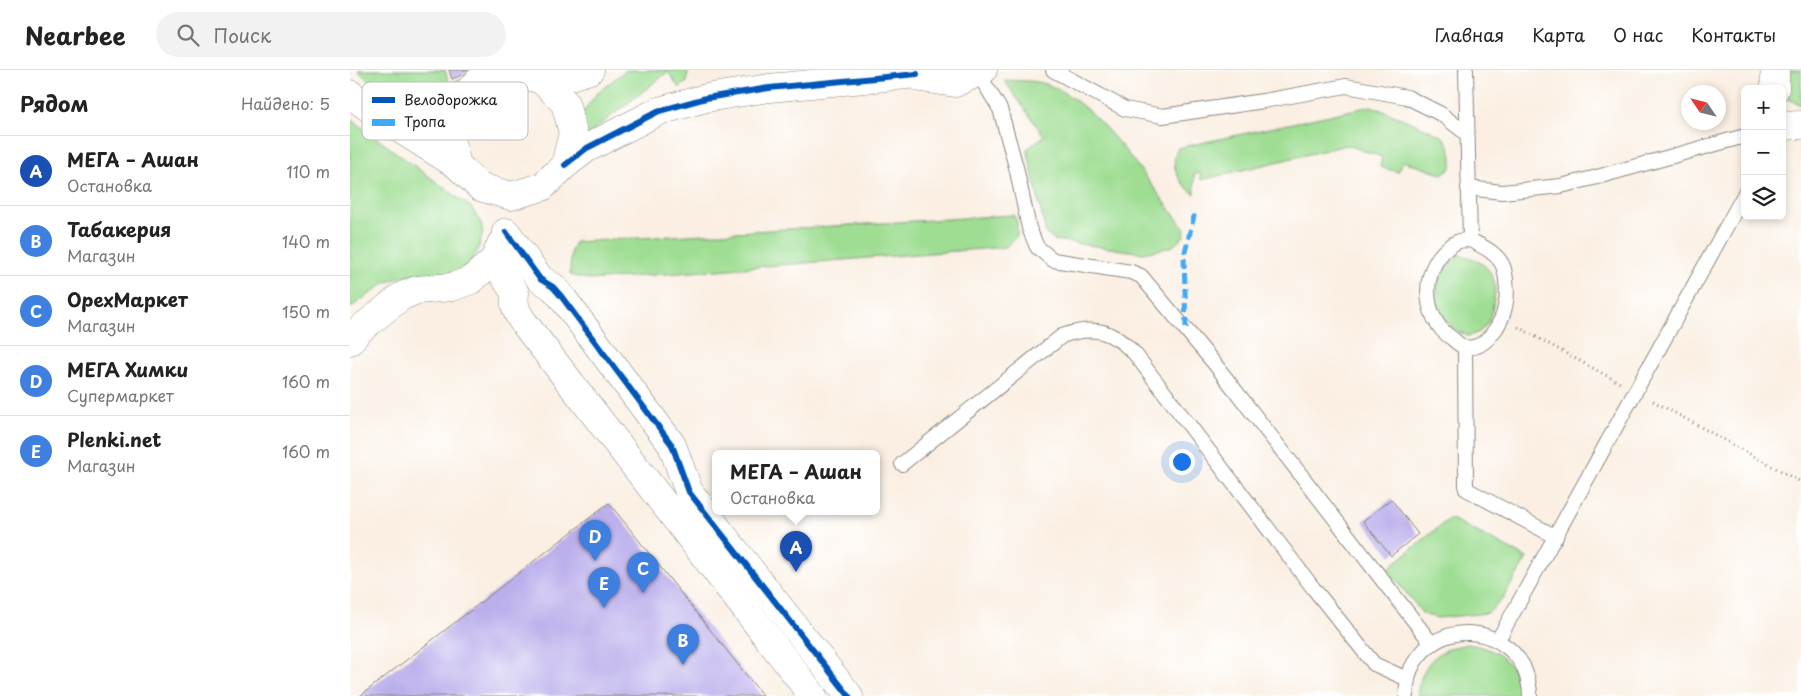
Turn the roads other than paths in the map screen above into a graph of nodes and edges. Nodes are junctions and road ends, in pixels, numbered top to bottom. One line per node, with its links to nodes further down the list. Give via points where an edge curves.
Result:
1 (590, 70): 7 (street, via 561,79)
2 (1053, 70): 14 (lane, via 1124,109 1163,116 1346,86 1407,97 1441,114)
3 (1466, 70): 14 (lane)
4 (1775, 70): 9 (street)
5 (981, 71): 6 (street, via 955,83 921,78); 31 (lane, via 1000,109 1029,228 1037,247 1053,260 1141,276 1220,370)
6 (914, 72): 18 (street, via 706,98 659,111 586,148)
7 (542, 80): 8 (street, via 511,71); 18 (street, via 565,102 573,133)
8 (478, 82)
9 (1775, 85)
10 (350, 94): 11 (street)
11 (362, 103)
12 (1801, 125): 13 (street)
13 (1786, 126)
14 (1467, 134): 20 (lane)
15 (1741, 137): 20 (lane, via 1561,186 1502,192)
16 (417, 140): 19 (street)
17 (451, 140): 19 (street)
18 (565, 164): 21 (street, via 542,187)
19 (457, 165): 21 (street, via 480,187)
20 (1468, 188): 24 (lane)
21 (511, 196): 23 (street)
22 (1741, 200): 29 (lane)
23 (506, 232): 25 (street); 34 (street, via 540,279 561,296 672,445 689,492)
24 (1470, 240): 27 (lane, via 1456,242 1433,265 1428,295 1436,325); 27 (lane, via 1495,256 1504,268 1506,306 1490,336 1478,346)
25 (494, 260): 26 (street, via 471,280 452,287 417,290 402,296); 33 (street, via 515,293 516,311 524,323)
26 (350, 341)
27 (1465, 348): 29 (lane, via 1466,489)
28 (902, 464): 32 (lane, via 1062,336 1089,331 1109,333 1135,354 1374,664)
29 (1556, 537): 30 (lane)
30 (1498, 640): 31 (lane, via 1466,632 1451,634); 36 (lane, via 1517,656 1526,673)
31 (1432, 644): 32 (lane, via 1414,663)
32 (1407, 679): 35 (lane)
33 (813, 696)
34 (849, 696)
35 (1406, 696)
36 (1530, 696)

